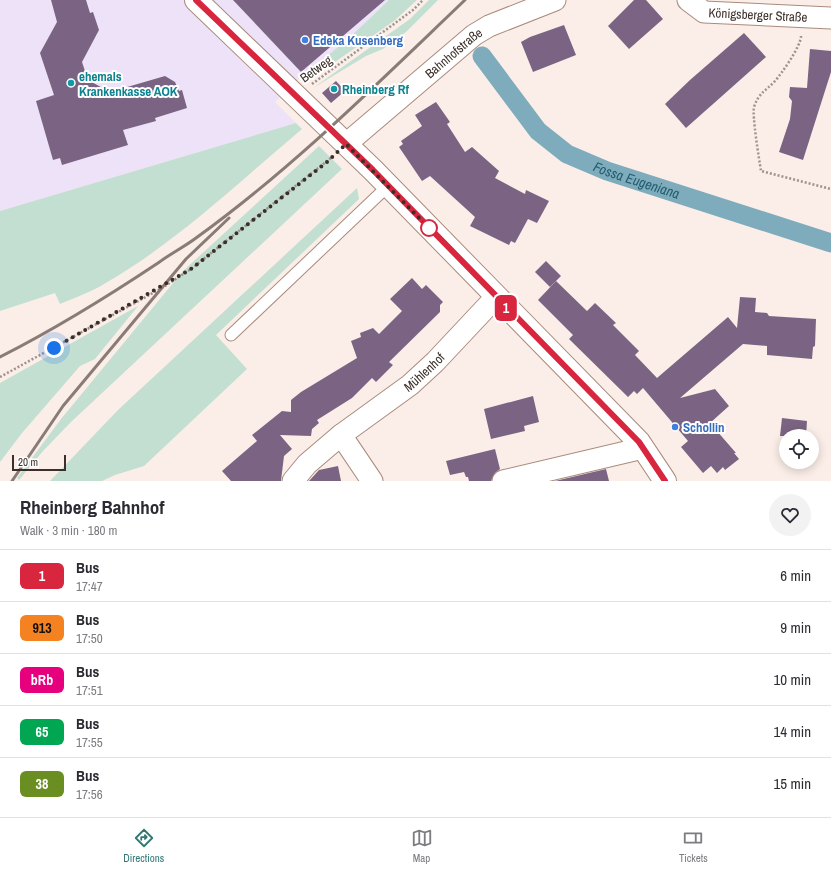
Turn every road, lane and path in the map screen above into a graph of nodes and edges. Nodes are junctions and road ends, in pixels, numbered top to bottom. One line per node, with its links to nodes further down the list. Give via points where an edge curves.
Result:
1 (196, 0): 7 (street)
2 (424, 0): 7 (path, Betweg)
3 (556, 0): 8 (street, Bahnhofstraße, via 489,26 474,35)
4 (688, 0): 5 (street, Königsberger Straße, via 704,12)
5 (800, 17): 6 (street, Königsberger Straße); 10 (path, via 801,41 774,81 762,91 754,108 760,171)
6 (831, 18)
7 (295, 97): 8 (street)
8 (346, 144): 9 (street); 13 (path, via 327,162 191,269)
9 (388, 186): 11 (street); 12 (lane)
10 (831, 188)
11 (496, 297): 14 (street, Mühlenhof, via 410,385); 15 (street, via 639,442)
12 (232, 335)
13 (0, 377)
14 (341, 435): 16 (street, Mühlenhof, via 307,464); 17 (street)
15 (642, 448): 18 (street); 19 (street)
16 (293, 481)
17 (372, 481)
18 (503, 481)
19 (665, 481)

